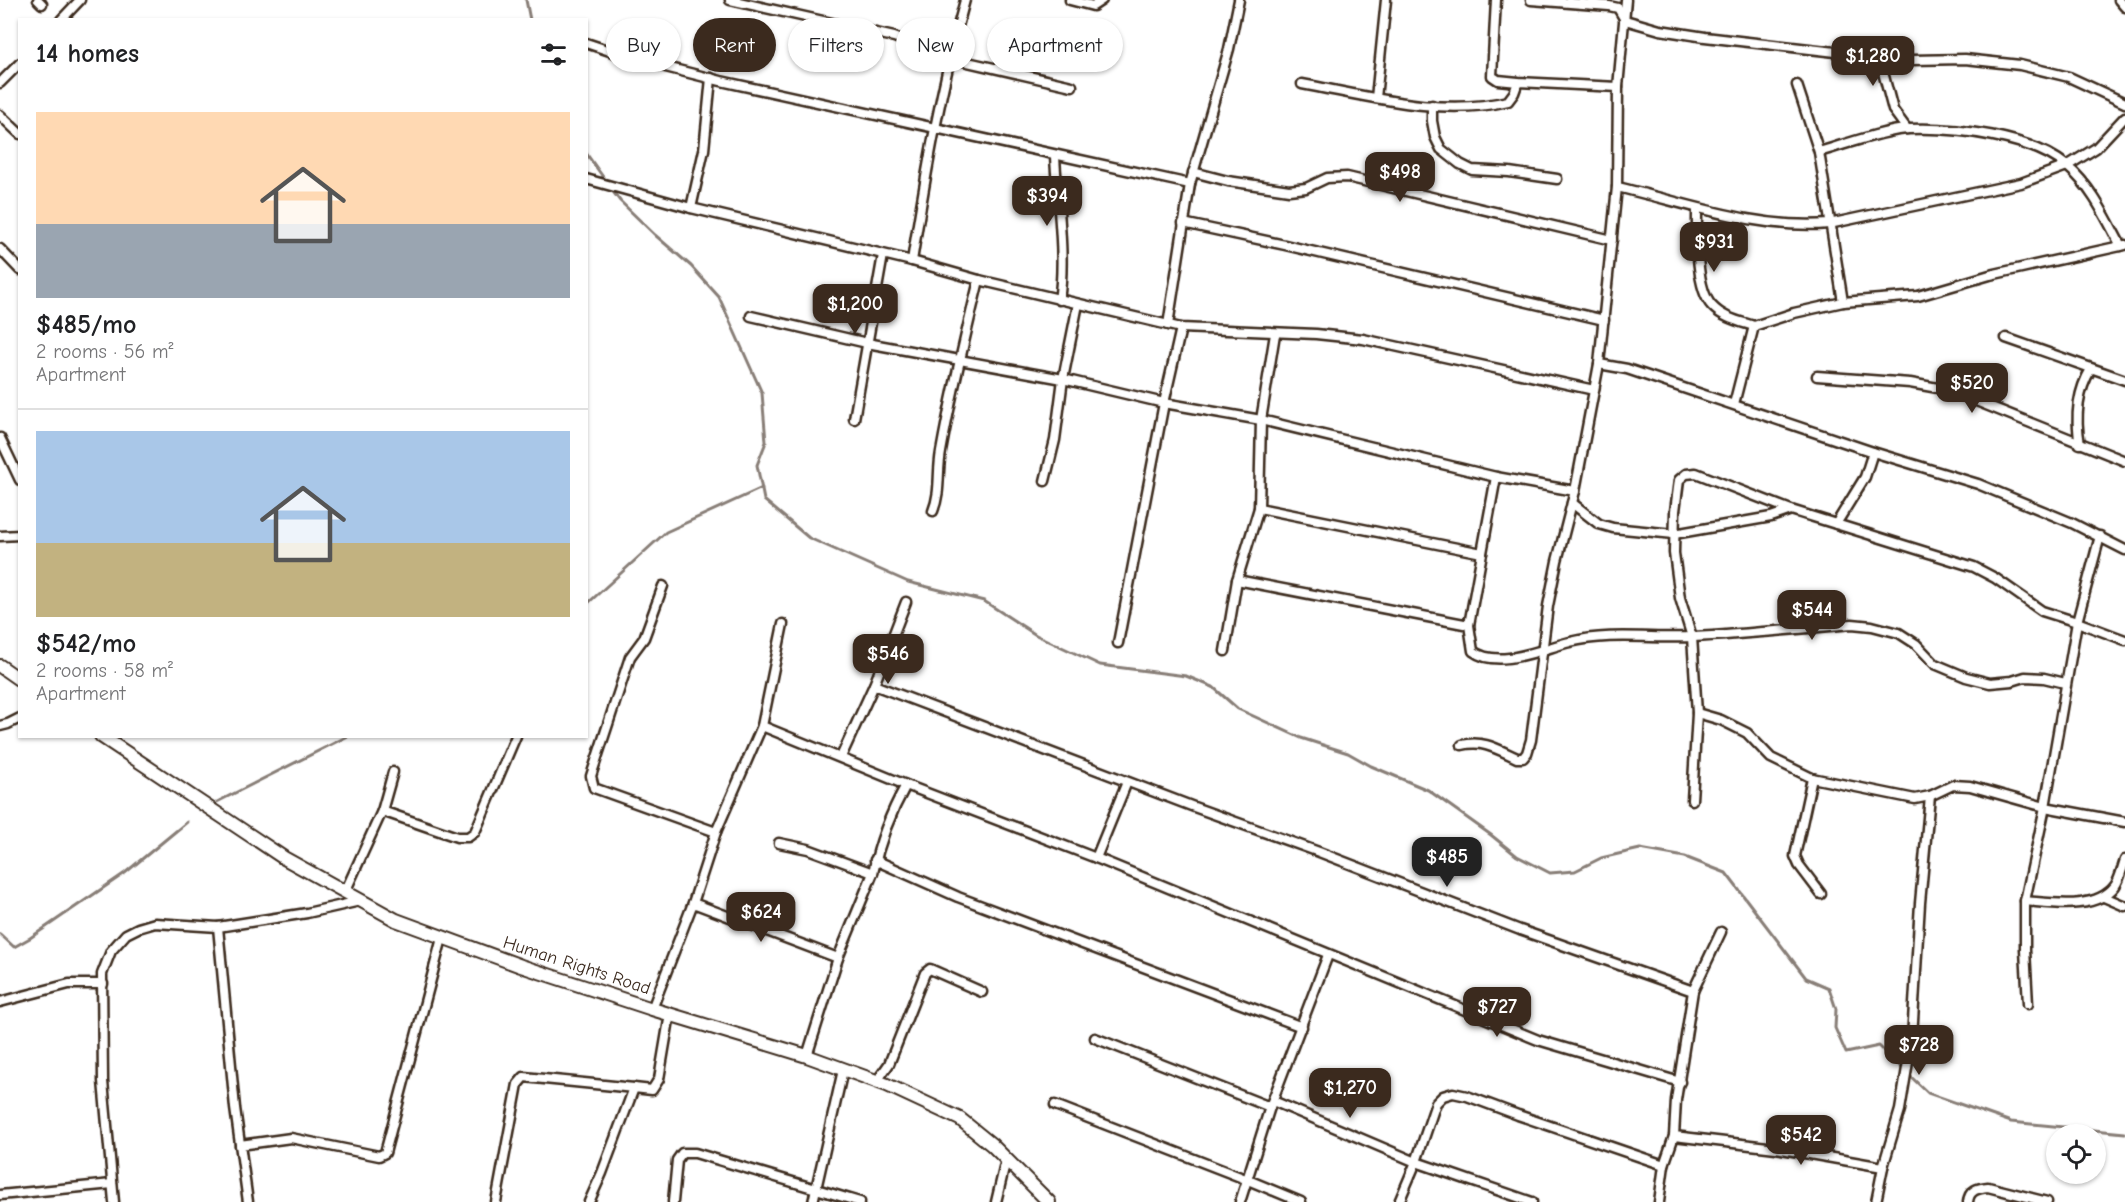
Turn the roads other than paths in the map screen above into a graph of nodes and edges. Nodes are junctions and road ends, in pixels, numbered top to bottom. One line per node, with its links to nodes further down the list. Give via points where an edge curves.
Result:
1 (80, 0): 13 (street)
2 (730, 0): 16 (street)
3 (965, 0): 14 (street)
4 (1070, 0): 5 (street, via 1093,6)
5 (1102, 0)
6 (1239, 0): 40 (street, via 1230,49)
7 (1386, 0): 29 (street)
8 (1496, 0): 23 (street, via 1492,76)
9 (1531, 0): 15 (street, via 1609,6 1618,8)
10 (1626, 0): 15 (street)
11 (2119, 0): 12 (street)
12 (2125, 7)
13 (63, 18)
14 (960, 18)
15 (1625, 20): 18 (street, via 1706,37); 28 (street)
16 (896, 38)
17 (588, 44): 22 (street)
18 (1879, 57): 30 (street, via 2020,65 2069,77); 35 (street, via 1893,110)
19 (975, 64): 27 (street)
20 (18, 65): 24 (street)
21 (947, 72): 34 (street)
22 (711, 78): 34 (street); 45 (street, via 704,150)
23 (1518, 82): 28 (street); 31 (street, via 1508,101 1487,106)
24 (0, 83)
25 (1302, 84): 29 (street)
26 (1797, 85): 37 (street)
27 (1072, 86)
28 (1618, 87): 44 (street)
29 (1376, 98): 31 (street)
30 (2125, 103)
31 (1432, 105): 41 (street, via 1432,121 1441,149 1460,164 1472,170)
32 (0, 115): 36 (street)
33 (2125, 117): 39 (street, via 2096,148)
34 (936, 129): 38 (street); 53 (street)
35 (1907, 129): 37 (street); 39 (street, via 1966,132 2014,140)
36 (18, 132)
37 (1819, 152): 48 (street)
38 (1055, 156): 43 (street); 56 (street, via 1060,210)
39 (2067, 166): 48 (street, via 2021,183); 50 (street, via 2096,199)
40 (1193, 172): 43 (street); 49 (street, via 1289,190 1306,188 1327,178 1347,177)
41 (1557, 179)
42 (588, 180): 45 (street)
43 (1190, 184): 47 (street)
44 (1617, 187): 46 (street); 49 (street)
45 (691, 208): 52 (street)
46 (1697, 208): 48 (street, via 1804,226); 62 (street, via 1698,260 1710,304 1728,318)
47 (1183, 223): 60 (street); 61 (street)
48 (1829, 224): 57 (street)
49 (1612, 240): 60 (street)
50 (2123, 245): 57 (street, via 1918,296)
51 (0, 249): 54 (street)
52 (884, 255): 53 (street); 66 (street)
53 (912, 261): 55 (street)
54 (18, 268)
55 (979, 280): 56 (street); 67 (street)
56 (1059, 300): 58 (street)
57 (1844, 302): 62 (street)
58 (1078, 304): 61 (street); 71 (street)
59 (751, 316): 66 (street)
60 (1604, 320): 68 (street)
61 (1168, 325): 63 (street)
62 (1754, 326): 75 (street)
63 (1181, 328): 64 (street); 74 (street)
64 (1275, 334): 73 (street, via 1364,339); 77 (street)
65 (2006, 338): 69 (street)
66 (867, 343): 67 (street); 76 (street)
67 (959, 361): 71 (street); 89 (street, via 940,455 939,497)
68 (1599, 364): 73 (street); 75 (street, via 1627,369)
69 (2091, 369): 72 (street); 79 (street, via 2079,397 2076,423)
70 (1817, 376): 79 (street, via 1949,390)
71 (1063, 379): 74 (street); 84 (street)
72 (2125, 380)
73 (1594, 390): 85 (street)
74 (1164, 403): 77 (street); 105 (street)
75 (1734, 404): 80 (street)
76 (854, 419)
77 (1261, 420): 83 (street); 87 (street)
78 (0, 438): 82 (street)
79 (2080, 444): 81 (street)
80 (1873, 452): 90 (street, via 1865,477); 94 (street, via 1978,484)
81 (2125, 461)
82 (18, 476)
83 (1496, 477): 85 (street); 96 (street)
84 (1045, 481)
85 (1575, 491): 86 (street)
86 (1572, 503): 91 (street, via 1599,524); 107 (street)
87 (1258, 508): 96 (street); 97 (street)
88 (1791, 510): 90 (street); 91 (street); 91 (street, via 1696,473 1686,474 1679,480)
89 (933, 511)
90 (1836, 524): 100 (street, via 1974,567 2042,611)
91 (1674, 534): 103 (street, via 1680,598)
92 (18, 535): 93 (street)
93 (0, 536)
94 (2100, 536): 95 (street); 100 (street)
95 (2125, 550)
96 (1482, 553): 102 (street)
97 (1237, 580): 102 (street); 106 (street)
98 (663, 586): 129 (street, via 644,638 630,657 592,783 594,788)
99 (906, 602): 111 (street)
100 (2077, 622): 104 (street); 110 (street)
101 (783, 624): 115 (street)
102 (1469, 625): 107 (street, via 1473,651 1479,656 1495,658)
103 (1692, 637): 107 (street, via 1589,640); 110 (street, via 1852,624 1872,626 1899,633 1935,664 1966,677 1990,683 2025,677); 112 (street)
104 (2125, 640)
105 (1118, 643)
106 (1224, 651)
107 (1541, 652): 118 (street, via 1527,753 1517,758 1483,743)
108 (0, 666): 109 (street)
109 (17, 675)
110 (2065, 683): 126 (street)
111 (874, 685): 119 (street); 122 (street)
112 (1697, 713): 121 (street, via 1747,733 1771,758); 125 (street)
113 (18, 719): 114 (street)
114 (0, 726)
115 (762, 726): 119 (street); 129 (street)
116 (104, 738): 135 (street, Human Rights Road, via 284,858)
117 (515, 738): 127 (street, via 475,832 468,837 457,837)
118 (1462, 745)
119 (841, 757): 123 (street)
120 (393, 772): 127 (street)
121 (1812, 778): 124 (street, via 1915,799); 136 (street, via 1795,856)
122 (1127, 782): 131 (street); 148 (street)
123 (906, 785): 131 (street); 132 (street)
124 (1930, 796): 126 (street, via 1953,784); 168 (street, via 1912,1038 1900,1110)
125 (1692, 800)
126 (2045, 807): 128 (street); 139 (street)
127 (382, 811): 135 (street)
128 (2125, 822)
129 (716, 832): 140 (street)
130 (779, 843): 134 (street, via 808,849)
131 (1096, 858): 145 (street)
132 (875, 860): 134 (street); 154 (street, via 969,901)
133 (2125, 860): 137 (street, via 2116,885)
134 (873, 873): 146 (street)
135 (345, 892): 138 (street, Human Rights Road)
136 (1821, 894)
137 (2104, 897): 139 (street, via 2068,905); 141 (street)
138 (360, 901): 142 (street); 144 (street, Human Rights Road)
139 (2025, 901): 151 (street)
140 (693, 903): 146 (street); 152 (street)
141 (2125, 906)
142 (218, 927): 147 (street, via 155,923 138,928 126,934 111,951 102,974); 164 (street)
143 (1722, 932): 148 (street)
144 (442, 938): 152 (street, Human Rights Road); 164 (street, via 385,1153 378,1156 291,1138)
145 (1328, 955): 154 (street); 159 (street, via 1538,1040)
146 (838, 958): 156 (street)
147 (103, 984): 150 (street, via 69,984); 170 (street, via 103,1081)
148 (1693, 991): 159 (street)
149 (982, 992): 158 (street, via 930,969 925,973 889,1064)
150 (0, 1002)
151 (2028, 1004)
152 (652, 1009): 153 (street, Human Rights Road)
153 (670, 1014): 156 (street, Human Rights Road); 160 (street, via 659,1079 652,1090)
154 (1302, 1027): 161 (street)
155 (1095, 1038): 161 (street)
156 (807, 1056): 157 (street, Human Rights Road)
157 (843, 1070): 158 (street, Human Rights Road); 171 (street)
158 (877, 1082): 165 (street, Human Rights Road, via 960,1119)
159 (1680, 1082): 163 (street)
160 (634, 1088): 175 (street, via 524,1077 518,1084); 176 (street)
161 (1272, 1104): 166 (street); 169 (street)
162 (1055, 1105): 169 (street)
163 (1674, 1136): 167 (street); 168 (street, via 1776,1148)
164 (240, 1145): 174 (street)
165 (1006, 1160): 180 (street); 181 (street, Human Rights Road)
166 (1416, 1162): 167 (street, via 1436,1103 1443,1095 1453,1093); 184 (street); 185 (street)
167 (1664, 1165): 186 (street)
168 (1883, 1167): 187 (street)
169 (1248, 1180): 182 (street); 183 (street)
170 (112, 1184): 172 (street); 173 (street)
171 (817, 1190): 177 (street, via 695,1153 682,1153 677,1160); 178 (street); 179 (street)
172 (0, 1195)
173 (114, 1202)
174 (248, 1202)
175 (496, 1202)
176 (589, 1202)
177 (673, 1202)
178 (813, 1202)
179 (860, 1202)
180 (996, 1202)
181 (1049, 1202)
182 (1240, 1202)
183 (1301, 1202)
184 (1399, 1202)
185 (1532, 1202)
186 (1659, 1202)
187 (1876, 1202)
188 (1968, 1202): 189 (street, via 1972,1192 1988,1187)
189 (2047, 1202)

